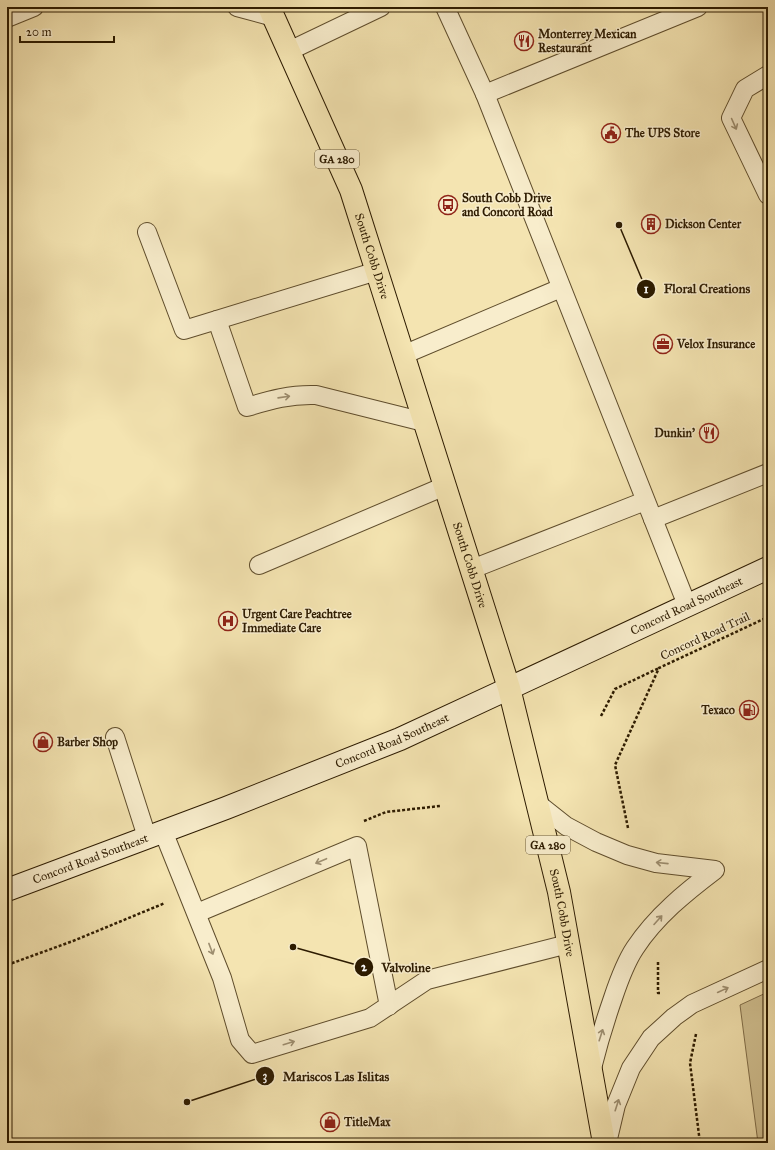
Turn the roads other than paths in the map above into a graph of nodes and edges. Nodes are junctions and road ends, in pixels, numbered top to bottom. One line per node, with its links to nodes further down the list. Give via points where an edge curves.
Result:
1 (34, 7): 7 (lane)
2 (237, 7): 6 (lane)
3 (381, 7): 8 (lane)
4 (445, 7): 10 (lane)
5 (688, 9): 10 (lane)
6 (271, 12): 8 (main road, South Cobb Drive / GA 280)
7 (7, 18)
8 (289, 51): 13 (main road, South Cobb Drive / GA 280, via 351,190)
9 (768, 75): 11 (lane, one-way to 11, via 745,89 731,118)
10 (484, 94): 14 (lane)
11 (768, 195)
12 (146, 232): 15 (lane, via 184,330)
13 (377, 271): 15 (lane); 16 (main road, South Cobb Drive / GA 280)
14 (561, 288): 16 (lane); 20 (lane)
15 (217, 320): 17 (lane, one-way to 17, via 247,406 301,394 316,395)
16 (403, 355): 17 (main road, South Cobb Drive / GA 280)
17 (424, 422): 19 (main road, South Cobb Drive / GA 280)
18 (768, 473): 21 (lane)
19 (444, 486): 22 (lane); 24 (main road, South Cobb Drive / GA 280)
20 (645, 501): 21 (lane); 24 (lane)
21 (653, 519): 25 (lane)
22 (259, 565)
23 (768, 568): 25 (main road, Concord Road Southeast)
24 (472, 569): 26 (main road, South Cobb Drive / GA 280)
25 (687, 605): 26 (main road, Concord Road Southeast)
26 (509, 688): 28 (main road, South Cobb Drive / GA 280); 29 (main road, Concord Road Southeast, via 400,740)
27 (115, 737): 29 (lane)
28 (537, 803): 32 (main road, South Cobb Drive / GA 280, via 559,892); 35 (lane, one-way to 28, via 623,968 635,947 683,894 715,870 656,863 627,854 596,842 566,826)
29 (155, 834): 30 (main road, Concord Road Southeast); 31 (lane)
30 (7, 890)
31 (197, 913): 34 (lane, one-way to 34, via 222,978 240,1040 252,1054 370,1018); 34 (lane, one-way to 31, via 357,846)
32 (568, 944): 34 (lane, via 427,980); 35 (main road, South Cobb Drive / GA 280)
33 (768, 969): 37 (lane, one-way to 33, via 616,1105 631,1068 651,1038 692,1004)
34 (389, 1006)
35 (591, 1072): 36 (main road, South Cobb Drive / GA 280)
36 (604, 1143)
37 (607, 1143)

